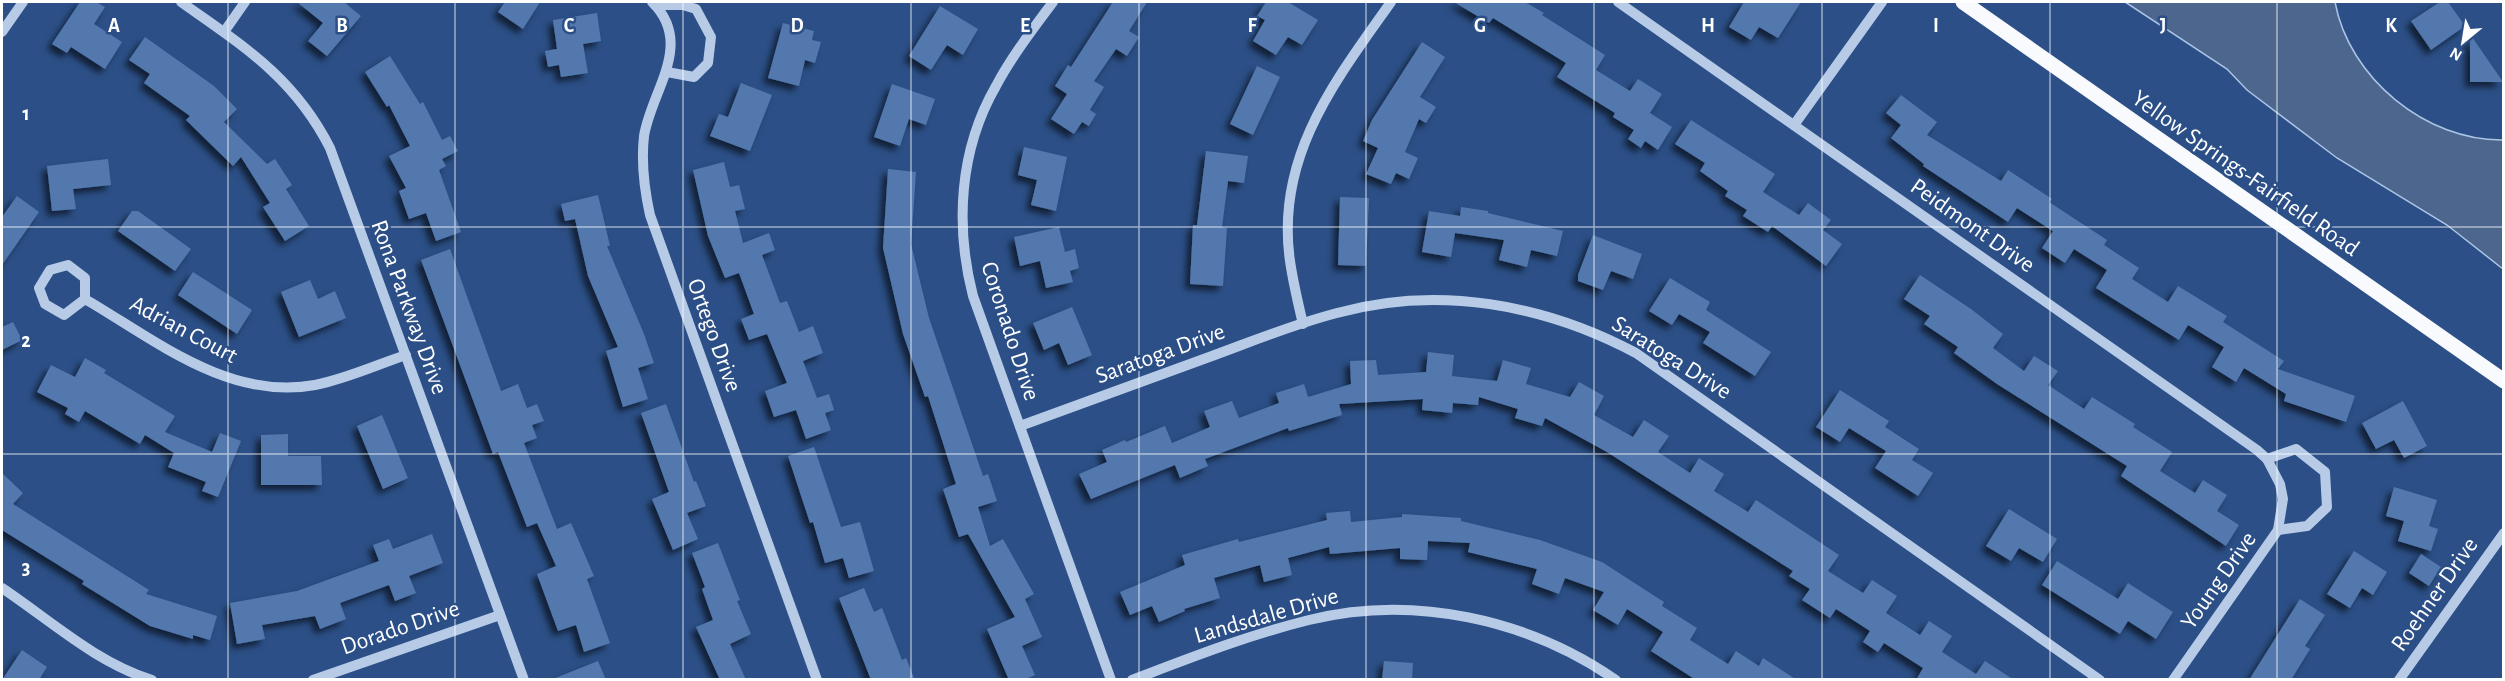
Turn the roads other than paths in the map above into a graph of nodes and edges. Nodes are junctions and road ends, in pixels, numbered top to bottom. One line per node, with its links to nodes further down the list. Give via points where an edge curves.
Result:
1 (23, 2): 10 (street)
2 (181, 2): 11 (street, Rona Parkway Drive)
3 (245, 2): 11 (street)
4 (1053, 2): 18 (street, Coronado Drive, via 1009,63 982,114 968,159 962,207 964,255 971,287)
5 (1390, 2): 15 (street, via 1331,87 1316,113 1298,161 1288,232 1289,260)
6 (1618, 2): 13 (street, Peidmont Drive)
7 (1881, 2): 13 (street)
8 (1963, 2): 17 (main road, Yellow Springs-Fairfield Road)
9 (654, 3): 12 (street, Ortego Drive, via 670,35); 12 (street, via 696,9 711,37 708,63 694,77)
10 (2, 32)
11 (224, 32): 16 (street, Rona Parkway Drive, via 273,70 321,131)
12 (667, 72): 28 (street, Ortego Drive, via 644,136 642,169 650,214)
13 (1794, 125): 19 (street, Peidmont Drive)
14 (85, 299): 14 (street, via 85,278 68,265 50,270 39,288 45,304 64,315); 16 (street, Adrian Court, via 194,363 245,384 313,386)
15 (1303, 324): 18 (street, Saratoga Drive); 32 (street, Saratoga Drive, via 1377,304 1453,300 1528,310 1590,331 1635,353)
16 (406, 355): 24 (street, Rona Parkway Drive)
17 (2504, 381)
18 (1020, 426): 29 (street, Coronado Drive)
19 (2267, 459): 20 (street, Peidmont Drive, via 2278,478); 21 (street, via 2296,449 2325,472 2327,507 2307,526)
20 (2283, 499): 21 (street, Young Drive)
21 (2278, 530): 33 (street, Young Drive)
22 (2504, 533): 34 (street, Roehner Drive)
23 (3, 592): 25 (street, via 89,649)
24 (500, 615): 26 (street, Dorado Drive); 27 (street, Rona Parkway Drive)
25 (152, 680)
26 (313, 680)
27 (524, 680)
28 (817, 680)
29 (1111, 680)
30 (1132, 680): 31 (street, Landsdale Drive, via 1217,648 1309,620 1397,610 1437,612 1503,625 1572,652)
31 (1616, 680)
32 (2100, 680)
33 (2173, 680)
34 (2400, 680)

